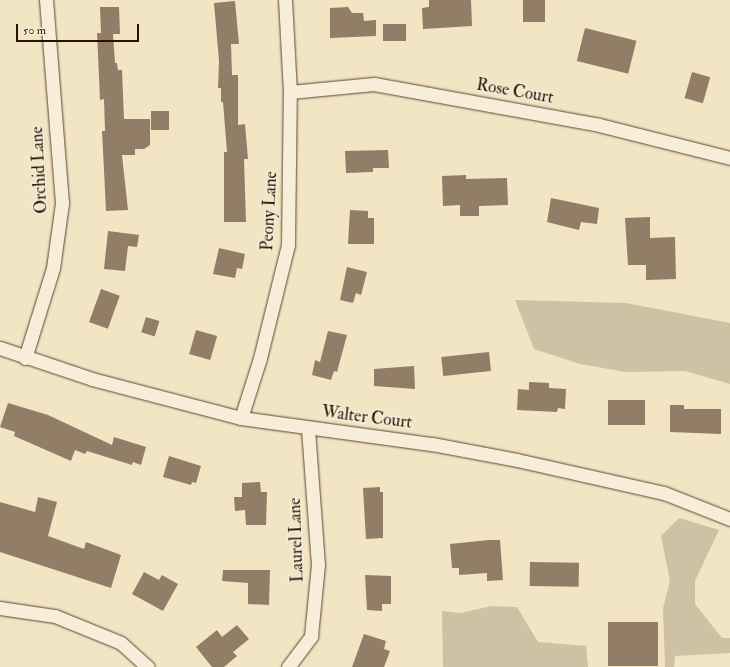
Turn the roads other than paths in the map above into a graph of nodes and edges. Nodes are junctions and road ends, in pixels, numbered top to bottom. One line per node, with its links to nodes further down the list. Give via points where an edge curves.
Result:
1 (46, 0): 6 (street, Orchid Lane, via 62,203 54,268)
2 (285, 0): 3 (street, Peony Lane)
3 (290, 92): 4 (street, Rose Court, via 374,84 599,125); 7 (street, Peony Lane, via 288,246 260,358)
4 (730, 158)
5 (0, 348): 6 (street, Walter Court)
6 (25, 358): 7 (street, Walter Court, via 92,379)
7 (241, 418): 8 (street, Walter Court)
8 (308, 428): 9 (street, Walter Court, via 432,444 517,460 664,493); 12 (street, Laurel Lane, via 318,565 311,636)
9 (730, 519)
10 (0, 608): 11 (street, via 55,616 121,643)
11 (148, 667)
12 (288, 667)

